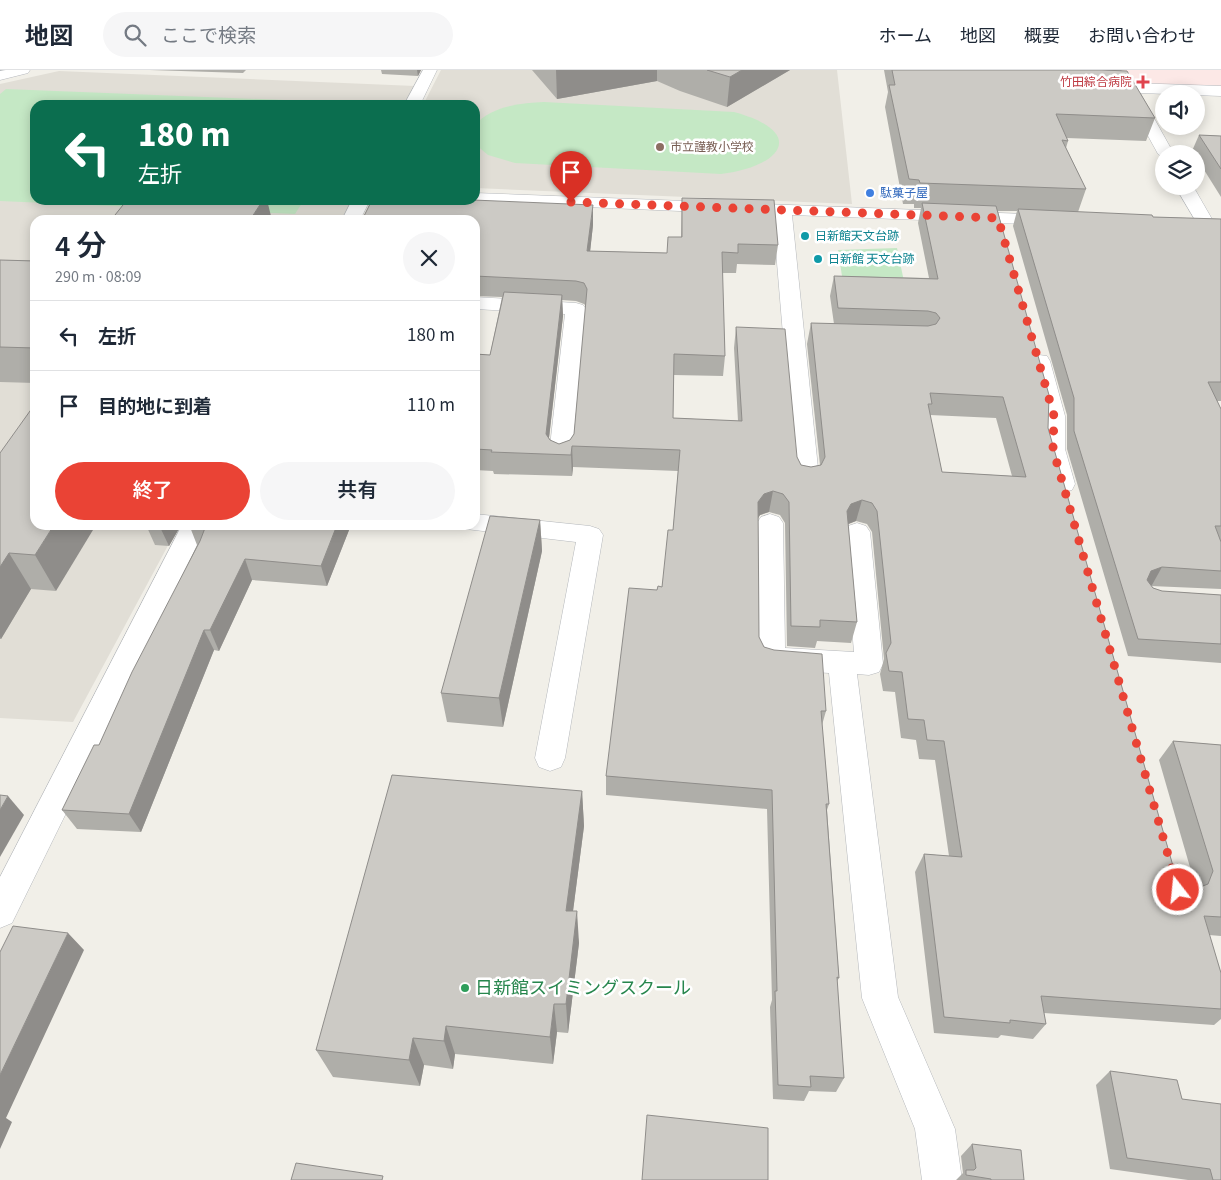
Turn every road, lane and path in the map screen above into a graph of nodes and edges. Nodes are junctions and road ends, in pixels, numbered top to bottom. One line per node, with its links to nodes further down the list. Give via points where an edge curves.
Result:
1 (5, 70): 4 (street)
2 (23, 70): 4 (street)
3 (430, 70): 8 (street)
4 (0, 75)
5 (1081, 86): 6 (street)
6 (1130, 88): 7 (street); 9 (street)
7 (1221, 91)
8 (415, 100)
9 (1161, 145)
10 (1191, 195): 16 (street)
11 (480, 198): 12 (street)
12 (782, 210): 13 (street); 21 (street, via 802,335)
13 (998, 218): 14 (street); 17 (street)
14 (1069, 220)
15 (1187, 225): 16 (street)
16 (1214, 226)
17 (1006, 246)
18 (480, 303): 20 (street, via 576,309)
19 (1033, 341): 22 (street, via 1054,416 1053,449)
20 (561, 455)
21 (807, 478)
22 (1069, 507)
23 (770, 523): 27 (street, via 770,658)
24 (480, 524): 28 (street, via 590,535)
25 (192, 530): 29 (street)
26 (857, 532): 27 (street, via 869,664)
27 (842, 664): 30 (street, via 880,998 935,1129)
28 (550, 758)
29 (0, 912)
30 (942, 1180)

